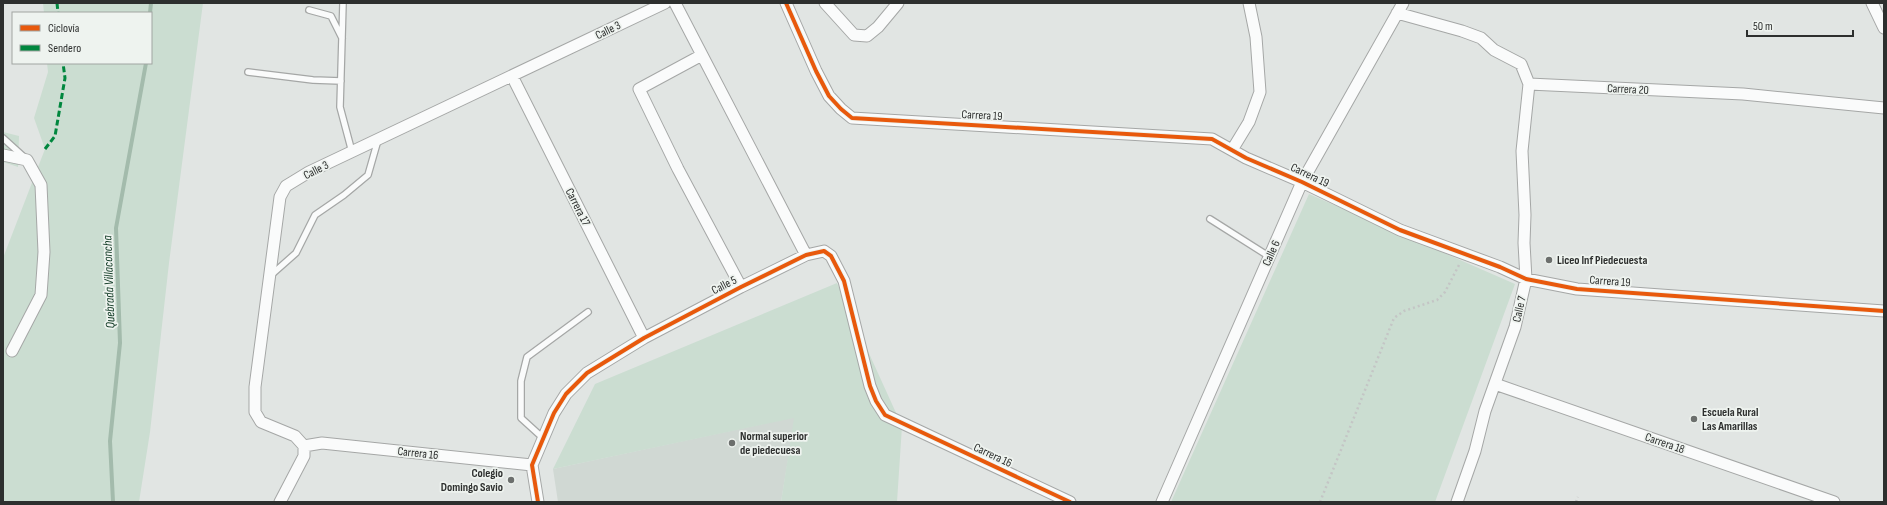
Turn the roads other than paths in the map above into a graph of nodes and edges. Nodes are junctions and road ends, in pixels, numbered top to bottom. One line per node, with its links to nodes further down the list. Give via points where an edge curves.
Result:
1 (343, 3): 12 (lane)
2 (665, 3): 15 (street, Calle 3)
3 (675, 3): 13 (street)
4 (786, 3): 21 (street, Carrera 19, via 829,96 852,118 1212,139)
5 (825, 3): 6 (street, via 854,34 867,36)
6 (898, 3)
7 (1249, 3): 21 (street, via 1256,37 1260,92 1250,122)
8 (1872, 3): 11 (street)
9 (1400, 8): 17 (street, via 1480,38 1494,50 1521,64); 25 (street, Calle 6)
10 (309, 10): 12 (lane, via 331,16)
11 (1884, 28)
12 (343, 39): 16 (lane)
13 (702, 55): 27 (street); 31 (street, via 639,89 678,170)
14 (248, 72): 16 (lane)
15 (512, 76): 20 (street, Calle 3); 34 (street, Carrera 17)
16 (341, 81): 22 (lane, via 340,107)
17 (1529, 84): 18 (street, Carrera 20, via 1743,94); 30 (street, Calle 7, via 1522,151)
18 (1884, 108)
19 (3, 138): 24 (lane)
20 (378, 140): 22 (street, Calle 3); 29 (lane, via 368,175 315,215 296,253)
21 (1232, 150): 25 (street, Carrera 19)
22 (352, 152): 29 (street, Calle 3, via 286,186 280,197)
23 (3, 155): 24 (street)
24 (27, 160): 35 (street, via 41,185 44,252 40,295)
25 (1302, 182): 28 (street, Calle 6); 30 (street, Carrera 19, via 1400,230)
26 (1210, 219): 28 (lane)
27 (806, 255): 31 (street, Calle 5); 37 (street, Calle 5, via 824,251 832,256 837,264 844,281 876,401 885,415)
28 (1270, 257): 44 (street, Calle 6)
29 (270, 276): 39 (street, Calle 3, via 255,387 255,412 261,422 295,436)
30 (1526, 279): 32 (street, Carrera 19, via 1577,289); 36 (street, Calle 7, via 1515,327)
31 (741, 287): 34 (street, Calle 5)
32 (1884, 311)
33 (588, 312): 38 (lane, via 527,357 521,381 521,418)
34 (644, 338): 38 (street, Calle 5, via 587,373 566,394)
35 (12, 352)
36 (1495, 384): 45 (street, Calle 7); 46 (street, Carrera 18)
37 (908, 426): 43 (street, Carrera 16)
38 (543, 438): 40 (street, Calle 5)
39 (304, 446): 40 (street, Carrera 16, via 322,443); 41 (street, via 304,456)
40 (532, 465): 42 (street)
41 (280, 502)
42 (538, 502)
43 (1070, 502)
44 (1162, 502)
45 (1457, 502)
46 (1834, 502)

